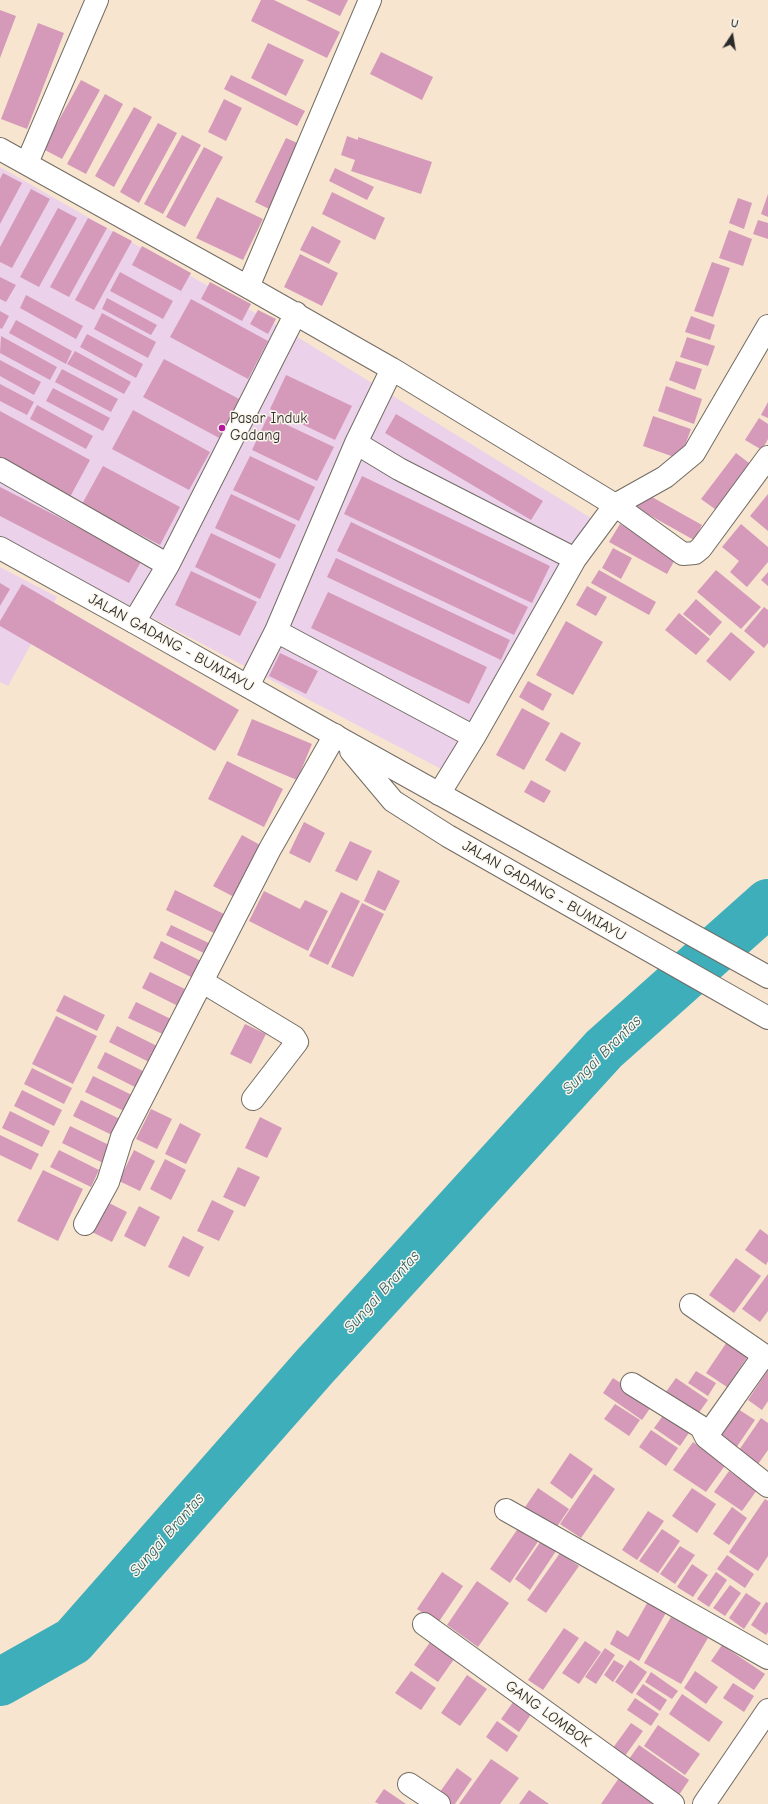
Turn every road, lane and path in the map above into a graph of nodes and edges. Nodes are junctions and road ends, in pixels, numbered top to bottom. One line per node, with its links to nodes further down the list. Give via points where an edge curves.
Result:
1 (97, 0): 4 (street)
2 (370, 0): 5 (street)
3 (0, 149): 4 (street)
4 (26, 163): 5 (street)
5 (248, 287): 6 (street)
6 (296, 314): 8 (street); 15 (street)
7 (768, 326): 12 (street, via 694,453 665,476)
8 (392, 369): 9 (street); 12 (street)
9 (356, 443): 14 (street, via 399,469); 17 (street)
10 (768, 457): 12 (street, via 695,553 679,552)
11 (0, 469): 15 (street)
12 (615, 505): 14 (street)
13 (0, 548): 16 (street, JALAN GADANG - BUMIAYU)
14 (575, 560): 20 (street)
15 (168, 565): 16 (street)
16 (134, 622): 18 (street, JALAN GADANG - BUMIAYU)
17 (276, 631): 18 (street); 20 (street)
18 (248, 686): 19 (street, JALAN GADANG - BUMIAYU)
19 (338, 737): 21 (street, JALAN GADANG - BUMIAYU); 23 (street, via 270,849); 24 (street, JALAN GADANG - BUMIAYU, via 393,800 448,836)
20 (474, 737): 21 (street)
21 (439, 794): 22 (street, JALAN GADANG - BUMIAYU)
22 (768, 977)
23 (203, 982): 25 (street, via 294,1037 297,1042); 26 (street, via 122,1137 108,1182)
24 (768, 1018)
25 (253, 1099)
26 (85, 1224)
27 (691, 1305): 28 (street)
28 (766, 1356): 30 (street)
29 (632, 1384): 30 (street, via 701,1427)
30 (706, 1437): 31 (street)
31 (768, 1486)
32 (506, 1510): 34 (street)
33 (424, 1624): 38 (street, GANG LOMBOK)
34 (768, 1658)
35 (768, 1710): 39 (street)
36 (409, 1784): 37 (street)
37 (438, 1804)
38 (673, 1804)
39 (704, 1804)

